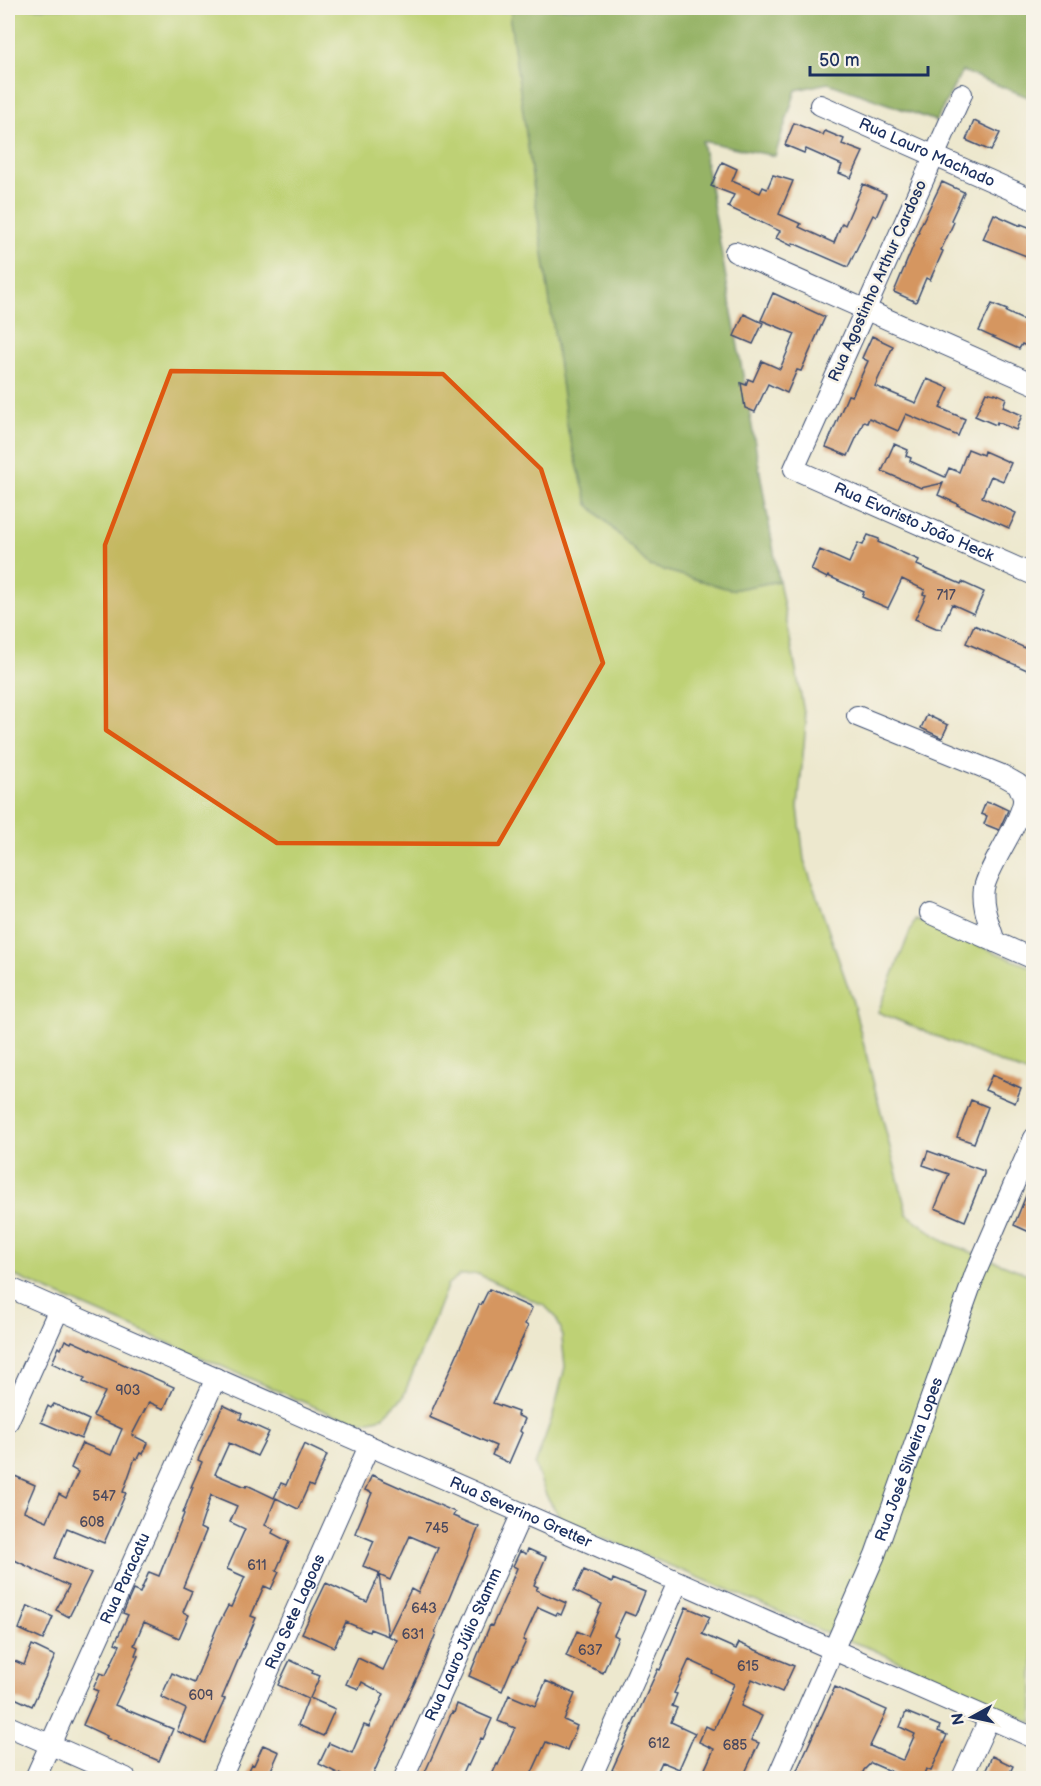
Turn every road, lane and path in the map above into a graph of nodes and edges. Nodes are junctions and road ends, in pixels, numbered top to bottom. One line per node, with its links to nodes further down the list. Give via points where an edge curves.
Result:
1 (962, 94): 3 (street, Rua Agostinho Arthur Cardoso)
2 (820, 105): 3 (street, Rua Lauro Machado)
3 (934, 156): 4 (street, Rua Lauro Machado); 6 (street, Rua Agostinho Arthur Cardoso)
4 (1034, 200)
5 (735, 252): 6 (street)
6 (866, 310): 7 (street); 8 (street, Rua Agostinho Arthur Cardoso)
7 (1034, 384)
8 (794, 469): 9 (street, Rua Evaristo João Heck)
9 (1034, 575)
10 (857, 716): 12 (street, via 1018,784 1023,799 1018,817 984,889 984,904)
11 (930, 914): 12 (street)
12 (995, 942): 13 (street)
13 (1034, 959)
14 (1033, 1140): 22 (street, Rua José Silveira Lopes, via 975,1274 875,1555)
15 (8, 1287): 16 (street, Rua Severino Gretter)
16 (59, 1309): 17 (street, Rua Severino Gretter); 18 (street)
17 (216, 1378): 19 (street, Rua Severino Gretter); 26 (street, Rua Paracatu)
18 (8, 1422)
19 (369, 1446): 20 (street, Rua Severino Gretter); 29 (street, Rua Sete Lagoas)
20 (522, 1513): 21 (street, Rua Severino Gretter); 30 (street, Rua Lauro Júlio Stamm)
21 (678, 1582): 22 (street, Rua Severino Gretter); 31 (street)
22 (834, 1650): 23 (street, Rua Severino Gretter); 32 (street, Rua José Silveira Lopes)
23 (989, 1719): 25 (street, Rua Severino Gretter); 33 (street)
24 (8, 1726): 26 (street)
25 (1034, 1738)
26 (50, 1745): 27 (street, Rua Paracatu); 28 (street)
27 (34, 1779)
28 (126, 1779)
29 (221, 1779)
30 (404, 1779)
31 (591, 1779)
32 (777, 1779)
33 (962, 1779)

